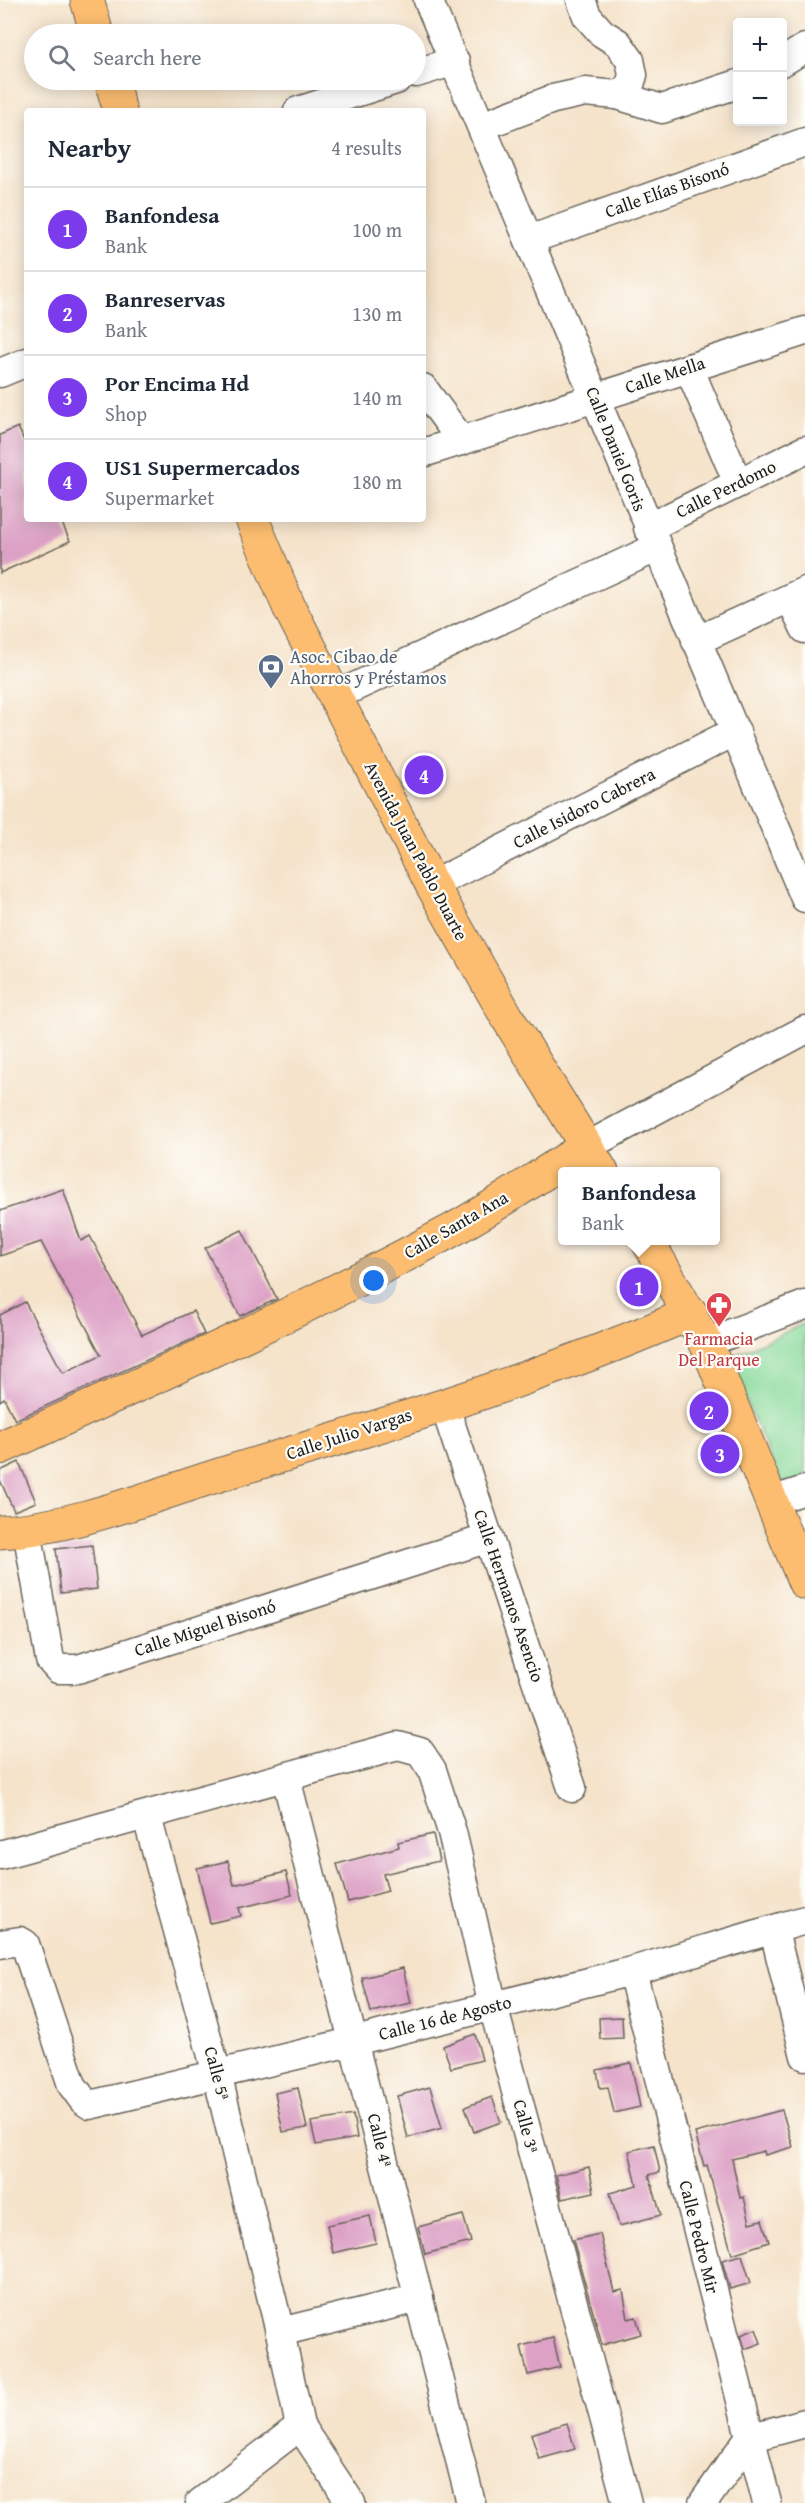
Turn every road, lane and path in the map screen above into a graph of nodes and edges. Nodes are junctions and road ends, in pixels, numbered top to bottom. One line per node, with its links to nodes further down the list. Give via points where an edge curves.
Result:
1 (87, 0): 4 (main road)
2 (428, 0): 7 (street, Calle Daniel Goris)
3 (581, 0): 12 (street, via 587,16 618,43 630,60 633,75 629,88)
4 (94, 24)
5 (805, 48): 6 (street)
6 (787, 59)
7 (454, 61): 8 (street); 15 (street, Calle Daniel Goris)
8 (426, 70)
9 (733, 86): 12 (street, via 662,109)
10 (114, 90): 13 (main road)
11 (364, 90): 14 (street)
12 (617, 95): 15 (street, via 585,92 553,99)
13 (119, 108)
14 (307, 108)
15 (482, 126): 17 (street, Calle Daniel Goris)
16 (805, 142): 17 (street, Calle Elías Bisonó)
17 (529, 240): 23 (street, Calle Daniel Goris)
18 (805, 331): 20 (street, Calle Mella)
19 (24, 363): 21 (street)
20 (689, 368): 23 (street, Calle Mella); 27 (street)
21 (0, 373)
22 (426, 392): 24 (street)
23 (596, 398): 24 (street, Calle Mella); 29 (street, Calle Daniel Goris)
24 (462, 441): 26 (street, Calle Mella)
25 (805, 450): 27 (street, Calle Perdomo)
26 (426, 452)
27 (738, 483): 29 (street, Calle Perdomo)
28 (253, 522): 33 (main road, Avenida Juan Pablo Duarte, via 289,607)
29 (652, 538): 32 (street, Calle Daniel Goris); 33 (street, Calle Perdomo)
30 (797, 594): 31 (street); 32 (street)
31 (805, 629)
32 (696, 641): 34 (street, Calle Daniel Goris)
33 (335, 696): 35 (main road, Avenida Juan Pablo Duarte)
34 (736, 731): 35 (street, Calle Isidoro Cabrera); 36 (street, Calle Daniel Goris)
35 (432, 885): 38 (main road, Avenida Juan Pablo Duarte)
36 (805, 898)
37 (805, 1030): 38 (street, Calle Santa Ana)
38 (594, 1159): 39 (main road, Calle Santa Ana)
39 (578, 1167)
40 (558, 1177): 46 (main road, Calle Santa Ana, via 277,1320)
41 (650, 1245): 43 (main road)
42 (805, 1305): 44 (street)
43 (691, 1312): 44 (main road); 45 (main road, Calle Julio Vargas, via 603,1350)
44 (706, 1343): 48 (main road)
45 (444, 1404): 49 (main road, Calle Julio Vargas, via 117,1506); 50 (street, Calle Hermanos Asencio)
46 (0, 1448)
47 (805, 1490): 48 (street)
48 (771, 1501): 51 (main road)
49 (14, 1531): 50 (street, Calle Miguel Bisonó, via 50,1660 58,1669 78,1669)
50 (489, 1538): 53 (street, Calle Hermanos Asencio)
51 (805, 1583)
52 (286, 1778): 54 (street); 60 (street, Calle 3ª, via 398,1746 420,1752 432,1770 452,1832); 61 (street, Calle 4ª)
53 (572, 1788)
54 (147, 1817): 55 (street); 63 (street, Calle 5ª)
55 (0, 1855)
56 (805, 1920): 57 (street, Calle 16 de Agosto)
57 (774, 1931): 59 (street, Calle 16 de Agosto); 62 (street)
58 (0, 1944): 63 (street, Calle 16 de Agosto, via 26,1944 72,2085 90,2105)
59 (632, 1971): 60 (street, Calle 16 de Agosto); 68 (street, Calle Pedro Mir)
60 (493, 2006): 61 (street, Calle 16 de Agosto); 72 (street, Calle 3ª)
61 (355, 2042): 63 (street, Calle 16 de Agosto); 64 (street, Calle 4ª)
62 (805, 2056)
63 (217, 2074): 65 (street, Calle 5ª)
64 (419, 2298): 65 (street); 71 (street, Calle 4ª)
65 (280, 2332): 67 (street, Calle 5ª)
66 (805, 2423): 68 (street)
67 (300, 2426): 69 (street); 70 (street)
68 (749, 2438): 73 (street); 74 (street, Calle Pedro Mir)
69 (200, 2503)
70 (351, 2503)
71 (471, 2503)
72 (627, 2503)
73 (703, 2503)
74 (767, 2503)

